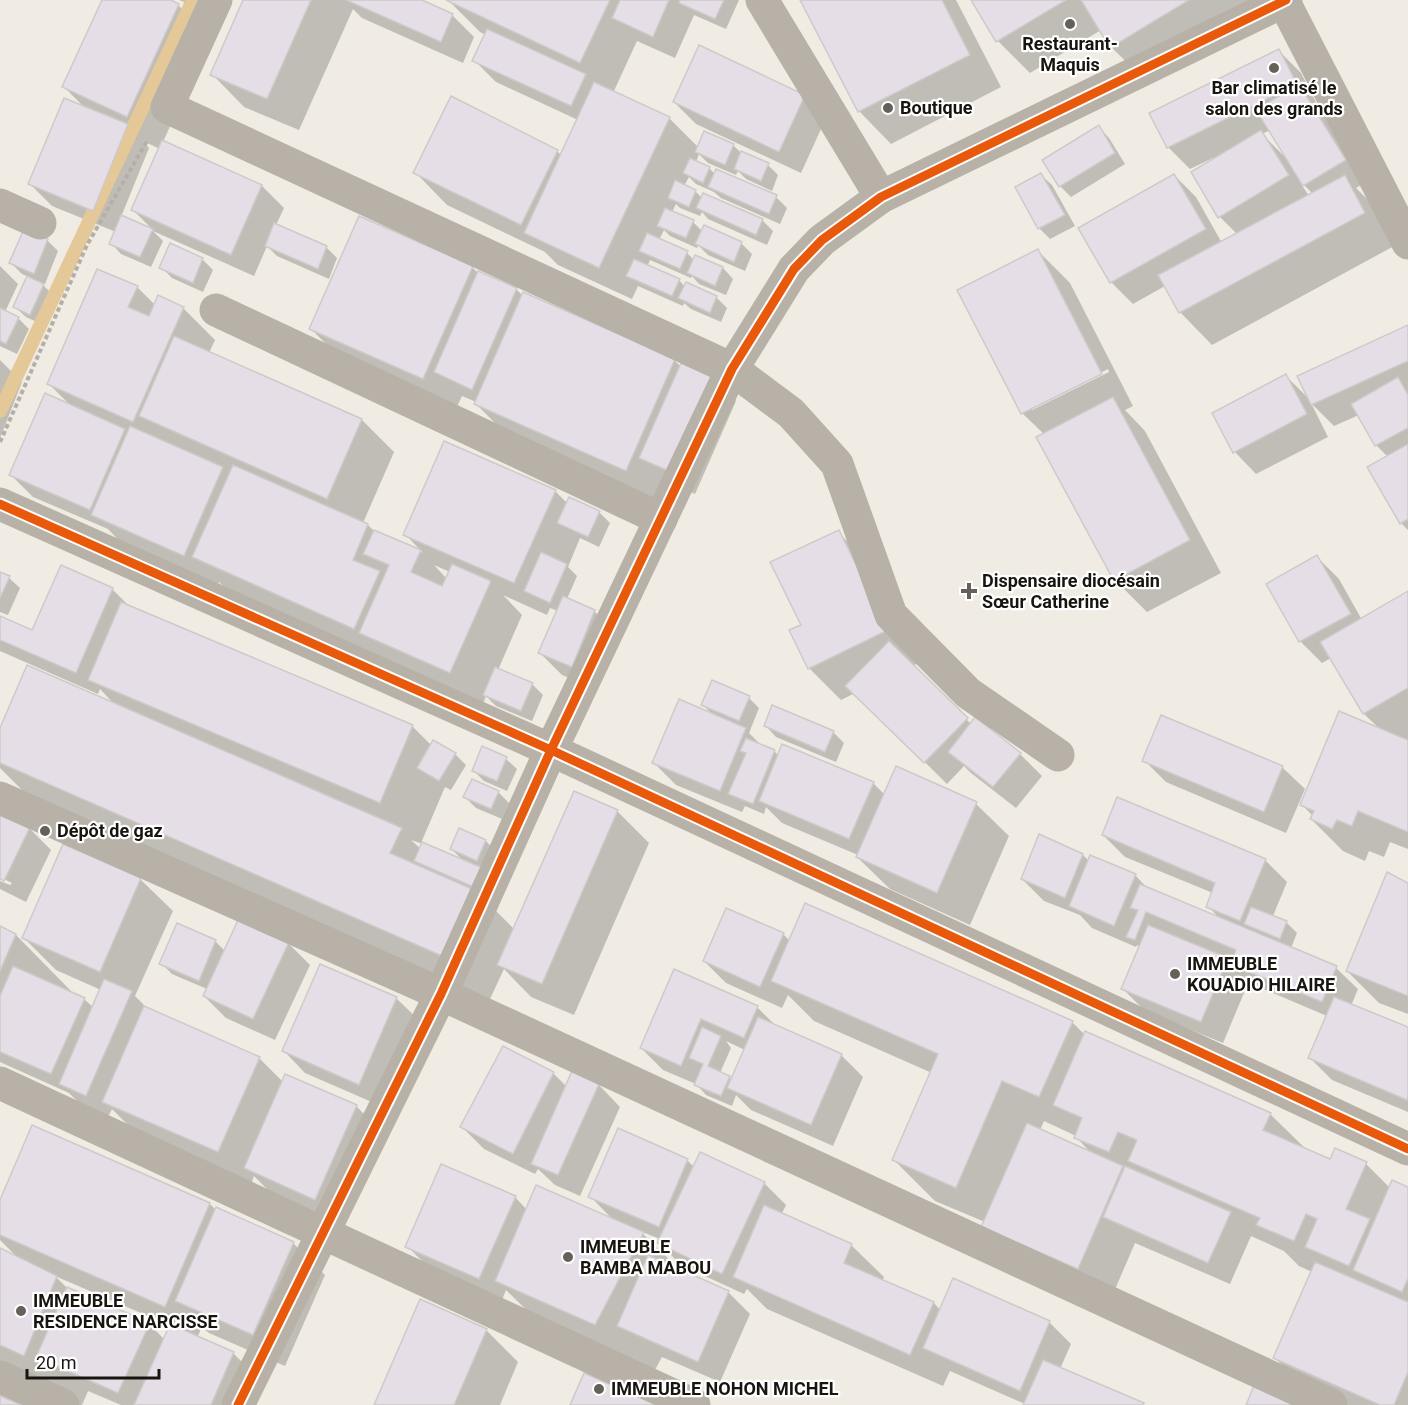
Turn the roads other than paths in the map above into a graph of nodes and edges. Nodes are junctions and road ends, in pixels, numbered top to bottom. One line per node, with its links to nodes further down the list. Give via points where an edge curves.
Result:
1 (216, 0): 9 (street, via 167,107)
2 (762, 0): 4 (street)
3 (1284, 0): 4 (street); 7 (street)
4 (880, 197): 9 (street, via 822,240 794,269)
5 (0, 205): 6 (street)
6 (40, 224)
7 (1408, 243)
8 (216, 310): 11 (street)
9 (732, 369): 11 (street); 13 (street, via 791,413 837,464 891,615 968,693)
10 (0, 504): 12 (street)
11 (661, 519): 12 (street)
12 (551, 750): 15 (street); 17 (street)
13 (1058, 754)
14 (0, 798): 15 (street)
15 (441, 994): 18 (street); 23 (street)
16 (0, 1083): 18 (street)
17 (1408, 1149)
18 (322, 1233): 21 (street); 22 (street)
19 (0, 1377): 20 (street)
20 (63, 1405)
21 (238, 1405)
22 (694, 1405)
23 (1331, 1405)

